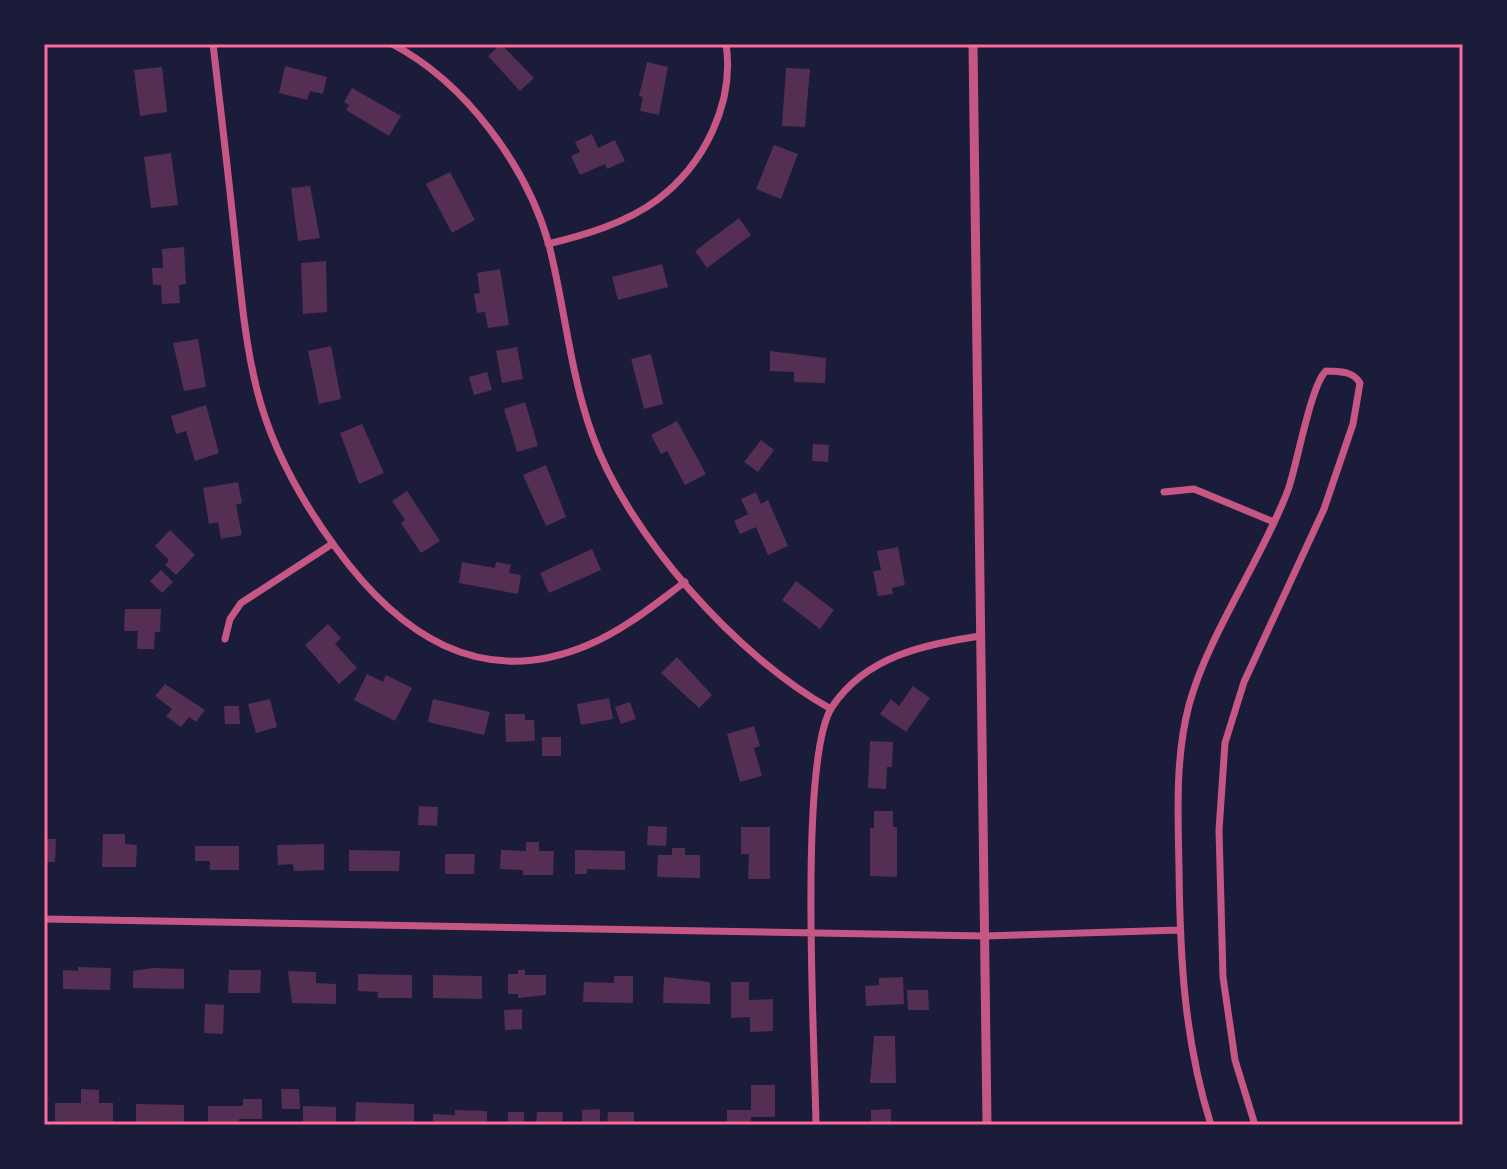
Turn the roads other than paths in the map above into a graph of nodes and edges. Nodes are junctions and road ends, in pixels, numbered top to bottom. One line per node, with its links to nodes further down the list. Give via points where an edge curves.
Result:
1 (213, 44): 8 (street, via 256,387 290,475)
2 (392, 44): 5 (street, via 450,87 488,130 515,170)
3 (726, 44): 5 (street, via 726,96 702,150 681,177 638,212)
4 (973, 44): 10 (street)
5 (548, 244): 9 (street, via 593,436 627,505)
6 (1164, 492): 7 (street, via 1194,489)
7 (1274, 522): 14 (street, via 1190,703 1179,771); 20 (street, via 1299,457 1316,382 1326,371 1349,373 1360,390 1337,475 1244,682 1225,743 1219,830 1223,977 1235,1060)
8 (332, 544): 9 (street, via 356,577 404,624 437,643 490,658 527,659 586,646); 11 (street, via 241,603)
9 (685, 582): 12 (street, via 765,661)
10 (980, 636): 12 (street, via 894,656 858,677); 16 (street)
11 (225, 639)
12 (831, 709): 15 (street, via 819,743 815,785)
13 (44, 919): 15 (street)
14 (1180, 930): 16 (street); 19 (street, via 1190,1045)
15 (814, 932): 16 (street); 17 (street)
16 (984, 936): 18 (street)
17 (816, 1125)
18 (987, 1125)
19 (1211, 1125)
20 (1255, 1125)

